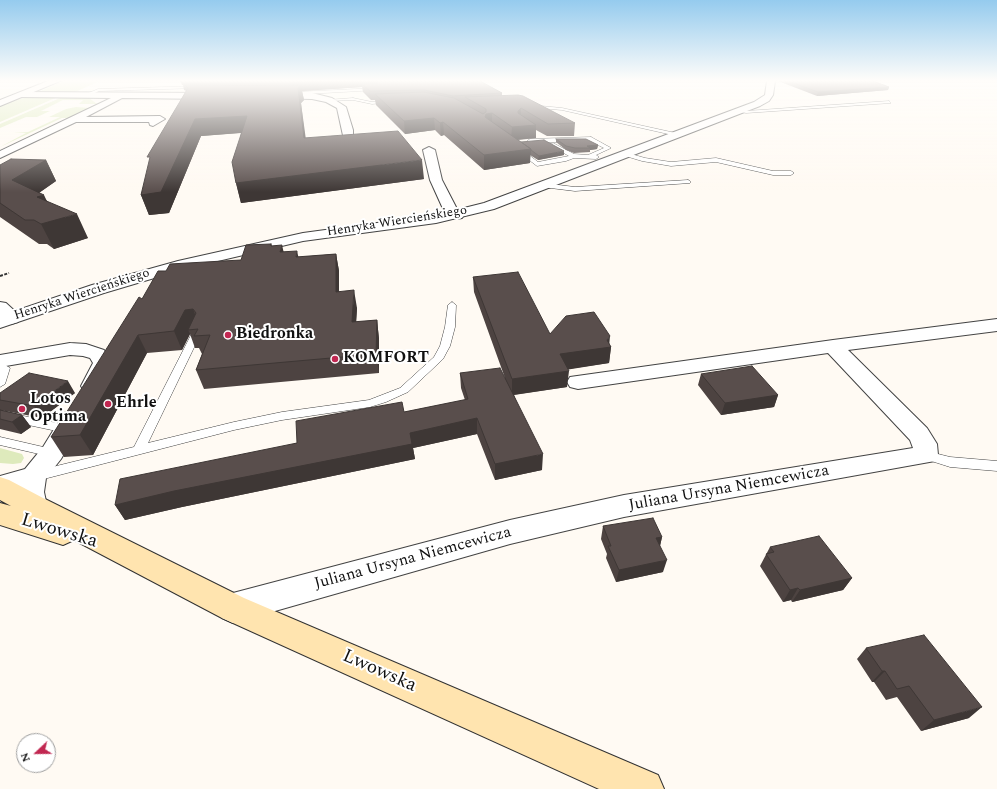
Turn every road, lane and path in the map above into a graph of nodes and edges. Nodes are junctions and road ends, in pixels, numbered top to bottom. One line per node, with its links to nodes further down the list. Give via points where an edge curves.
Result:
1 (77, 118): 5 (street)
2 (344, 118): 9 (street)
3 (603, 118): 7 (lane)
4 (721, 118): 7 (street, Henryka Wiercieńskiego)
5 (73, 120): 6 (street, via 160,119); 15 (street)
6 (153, 123)
7 (677, 134): 14 (street, Henryka Wiercieńskiego)
8 (538, 136): 10 (lane)
9 (348, 138)
10 (544, 140): 11 (lane); 16 (lane); 17 (lane, via 591,139 608,148)
11 (524, 142)
12 (516, 148): 16 (lane, via 537,164)
13 (429, 150): 22 (street, via 436,180 452,211)
14 (624, 154): 18 (street, Henryka Wiercieńskiego); 19 (lane, via 671,164 716,160 773,173)
15 (0, 155)
16 (573, 156): 17 (lane)
17 (590, 156): 18 (lane)
18 (609, 160): 21 (street, Henryka Wiercieńskiego)
19 (791, 173)
20 (688, 182): 21 (lane, via 575,189)
21 (542, 185): 22 (street, Henryka Wiercieńskiego)
22 (458, 215): 26 (street, Henryka Wiercieńskiego, via 315,235 221,255)
23 (9, 273): 24 (path)
24 (0, 276)
25 (452, 305): 37 (lane, via 450,327 438,359 404,390 370,403 282,416)
26 (4, 316)
27 (997, 325): 29 (street)
28 (197, 331): 37 (lane)
29 (833, 346): 32 (street); 39 (street, via 919,434 925,444)
30 (0, 361): 35 (street, via 70,349 97,354 103,363 98,376)
31 (0, 365): 33 (lane, via 5,368)
32 (578, 382)
33 (0, 384)
34 (0, 415): 35 (lane)
35 (66, 429): 38 (street)
36 (0, 441): 38 (lane)
37 (138, 451): 41 (lane)
38 (52, 453): 41 (street)
39 (926, 455): 40 (lane, via 950,462); 46 (street, Juliana Ursyna Niemcewicza, via 624,506 510,532)
40 (997, 466)
41 (34, 476): 42 (street, Lwowska); 43 (street, Lwowska, via 31,492)
42 (0, 486): 43 (main road, Lwowska)
43 (33, 506): 45 (main road, Lwowska)
44 (0, 514): 45 (main road, Lwowska)
45 (118, 550): 46 (main road, Lwowska)
46 (233, 608): 47 (main road, Lwowska)
47 (644, 789)

